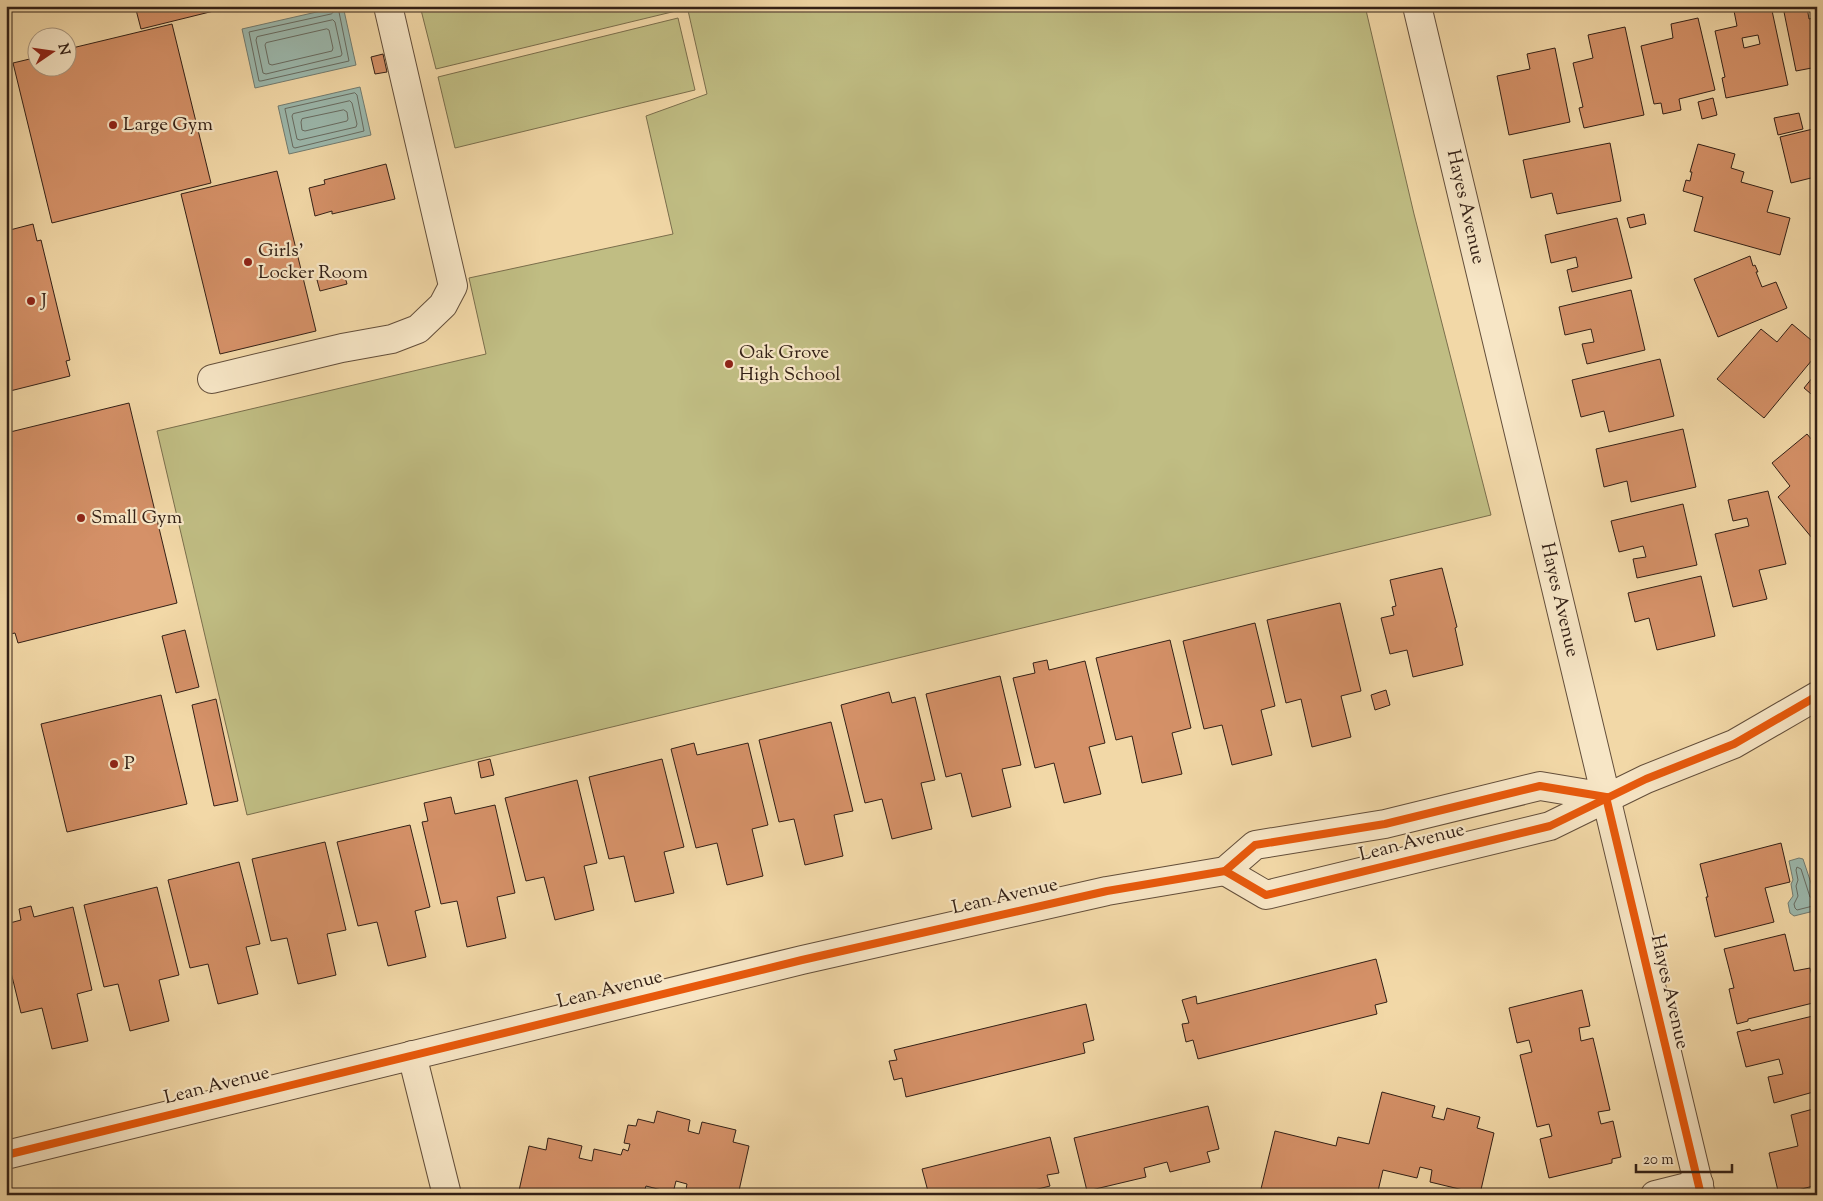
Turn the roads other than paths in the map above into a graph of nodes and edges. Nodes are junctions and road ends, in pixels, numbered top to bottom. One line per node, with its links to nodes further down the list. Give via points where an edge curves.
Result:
1 (388, 6): 3 (street, via 453,286 443,305 418,329 392,339)
2 (1422, 7): 5 (street, Hayes Avenue)
3 (212, 379)
4 (1817, 696): 5 (street, Lean Avenue, via 1734,744)
5 (1606, 797): 6 (street, Lean Avenue, via 1540,786 1385,824 1255,846); 6 (street, Lean Avenue, via 1550,826 1266,895); 9 (street, Hayes Avenue)
6 (1226, 871): 7 (street, Lean Avenue, via 1107,891 802,960)
7 (412, 1056): 8 (street, Lean Avenue); 10 (street)
8 (6, 1155)
9 (1700, 1190): 11 (street)
10 (446, 1195)
11 (1655, 1195)

